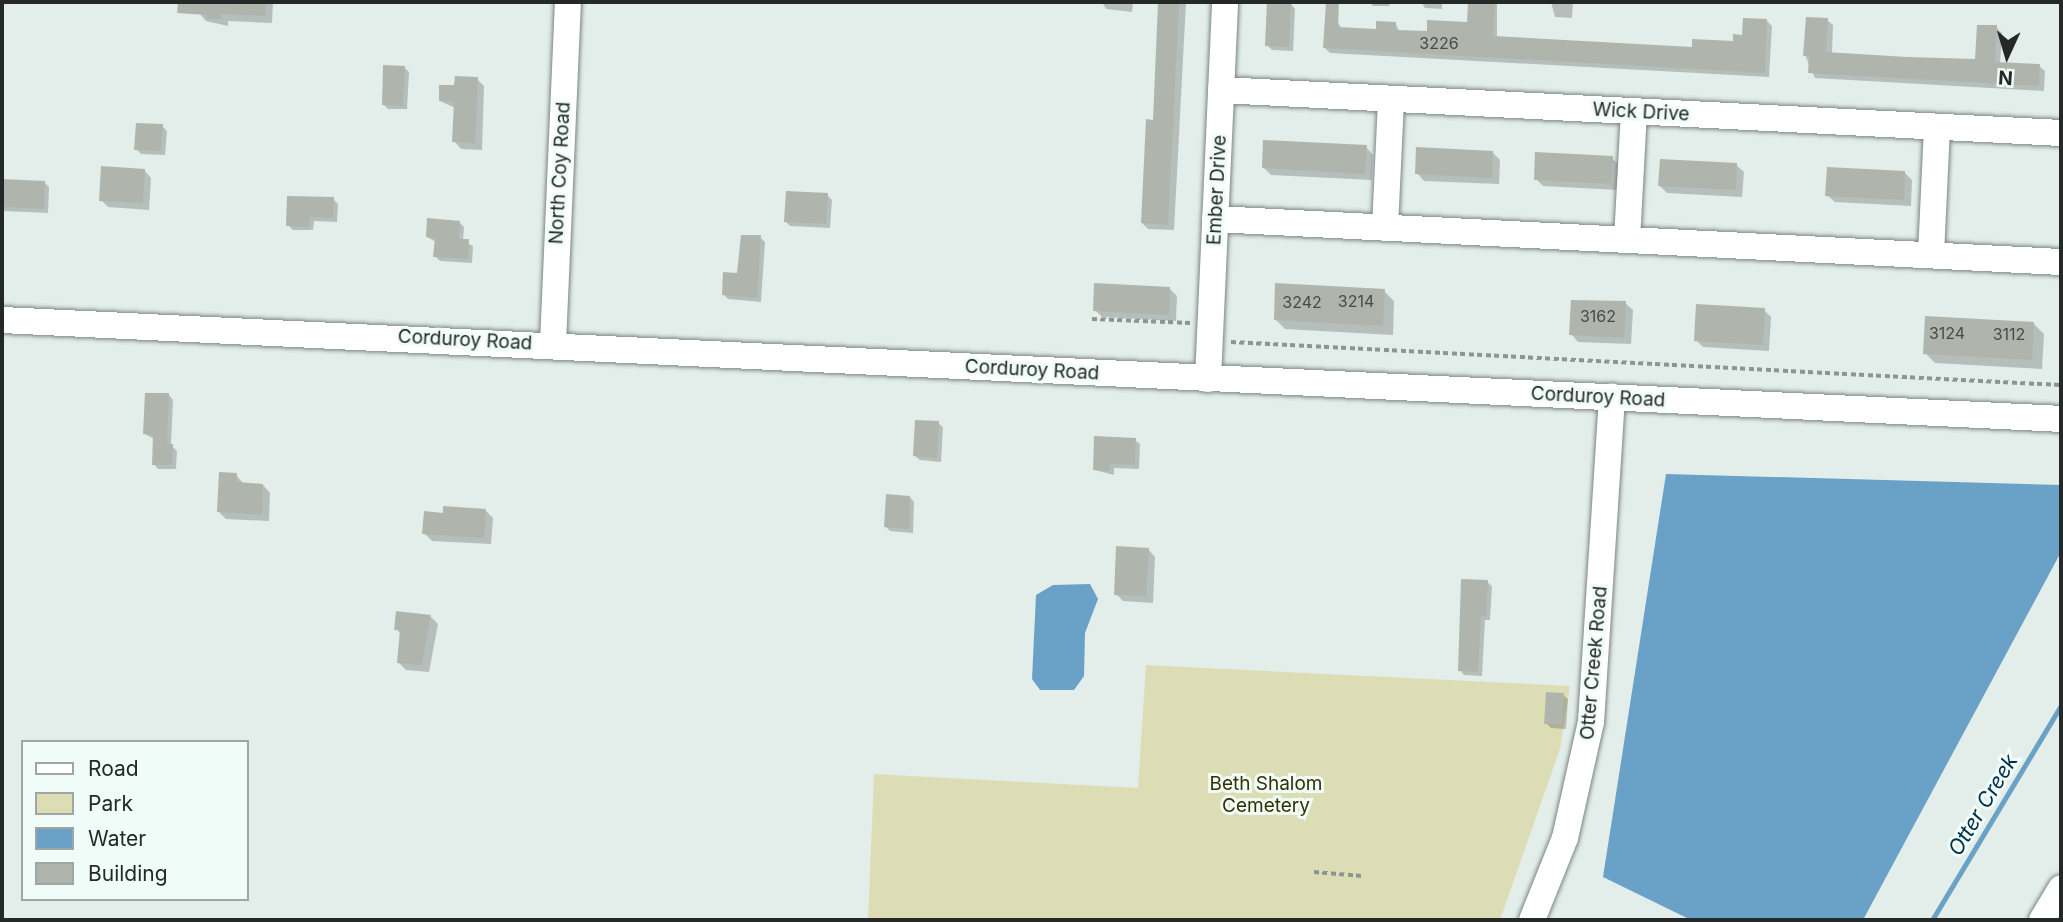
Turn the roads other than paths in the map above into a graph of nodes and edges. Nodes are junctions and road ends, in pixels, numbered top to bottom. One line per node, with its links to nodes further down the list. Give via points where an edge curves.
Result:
1 (568, 2): 14 (street, North Coy Road)
2 (1226, 2): 3 (street, Ember Drive)
3 (1221, 90): 4 (street, Wick Drive); 8 (street, Ember Drive)
4 (1391, 99): 5 (street, Wick Drive); 9 (street)
5 (1634, 111): 6 (street, Wick Drive); 10 (street)
6 (1937, 127): 7 (street, Wick Drive); 11 (street)
7 (2061, 133)
8 (1215, 219): 9 (street); 15 (street, Ember Drive)
9 (1385, 228): 10 (street)
10 (1627, 240): 11 (street)
11 (1931, 255): 12 (street)
12 (2061, 262)
13 (2, 320): 14 (street, Corduroy Road)
14 (553, 344): 15 (street, Corduroy Road)
15 (1208, 379): 16 (street, Corduroy Road)
16 (1612, 397): 17 (street, Corduroy Road); 19 (street, Otter Creek Road, via 1591,722 1565,838)
17 (2061, 419)
18 (2061, 888): 20 (street)
19 (1532, 920)
20 (2042, 920)

